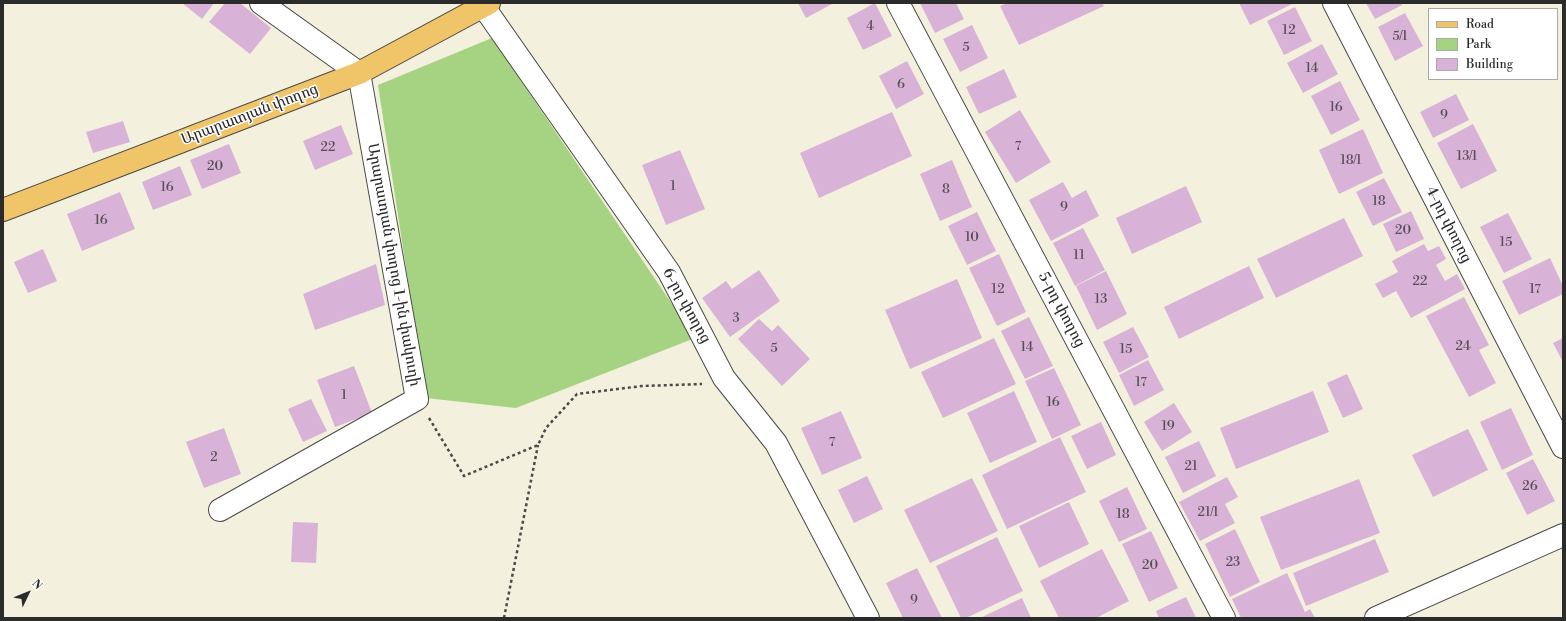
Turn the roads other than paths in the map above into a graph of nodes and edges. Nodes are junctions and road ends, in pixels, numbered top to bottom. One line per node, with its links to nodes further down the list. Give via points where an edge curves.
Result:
1 (261, 3): 5 (street)
2 (898, 3): 11 (street, 5-րդ փողոց)
3 (1334, 3): 7 (street, 4-րդ փողոց)
4 (484, 4): 5 (main road, Արարատյան փողոց); 10 (street, 6-րդ փողոց, via 669,272 724,378 776,443)
5 (359, 73): 6 (main road, Արարատյան փողոց); 8 (street, Արարատյան փողոց 1-ին փակուղի, via 417,399)
6 (3, 210)
7 (1563, 447)
8 (220, 510)
9 (1563, 535): 12 (street)
10 (868, 618)
11 (1224, 618)
12 (1376, 618)

